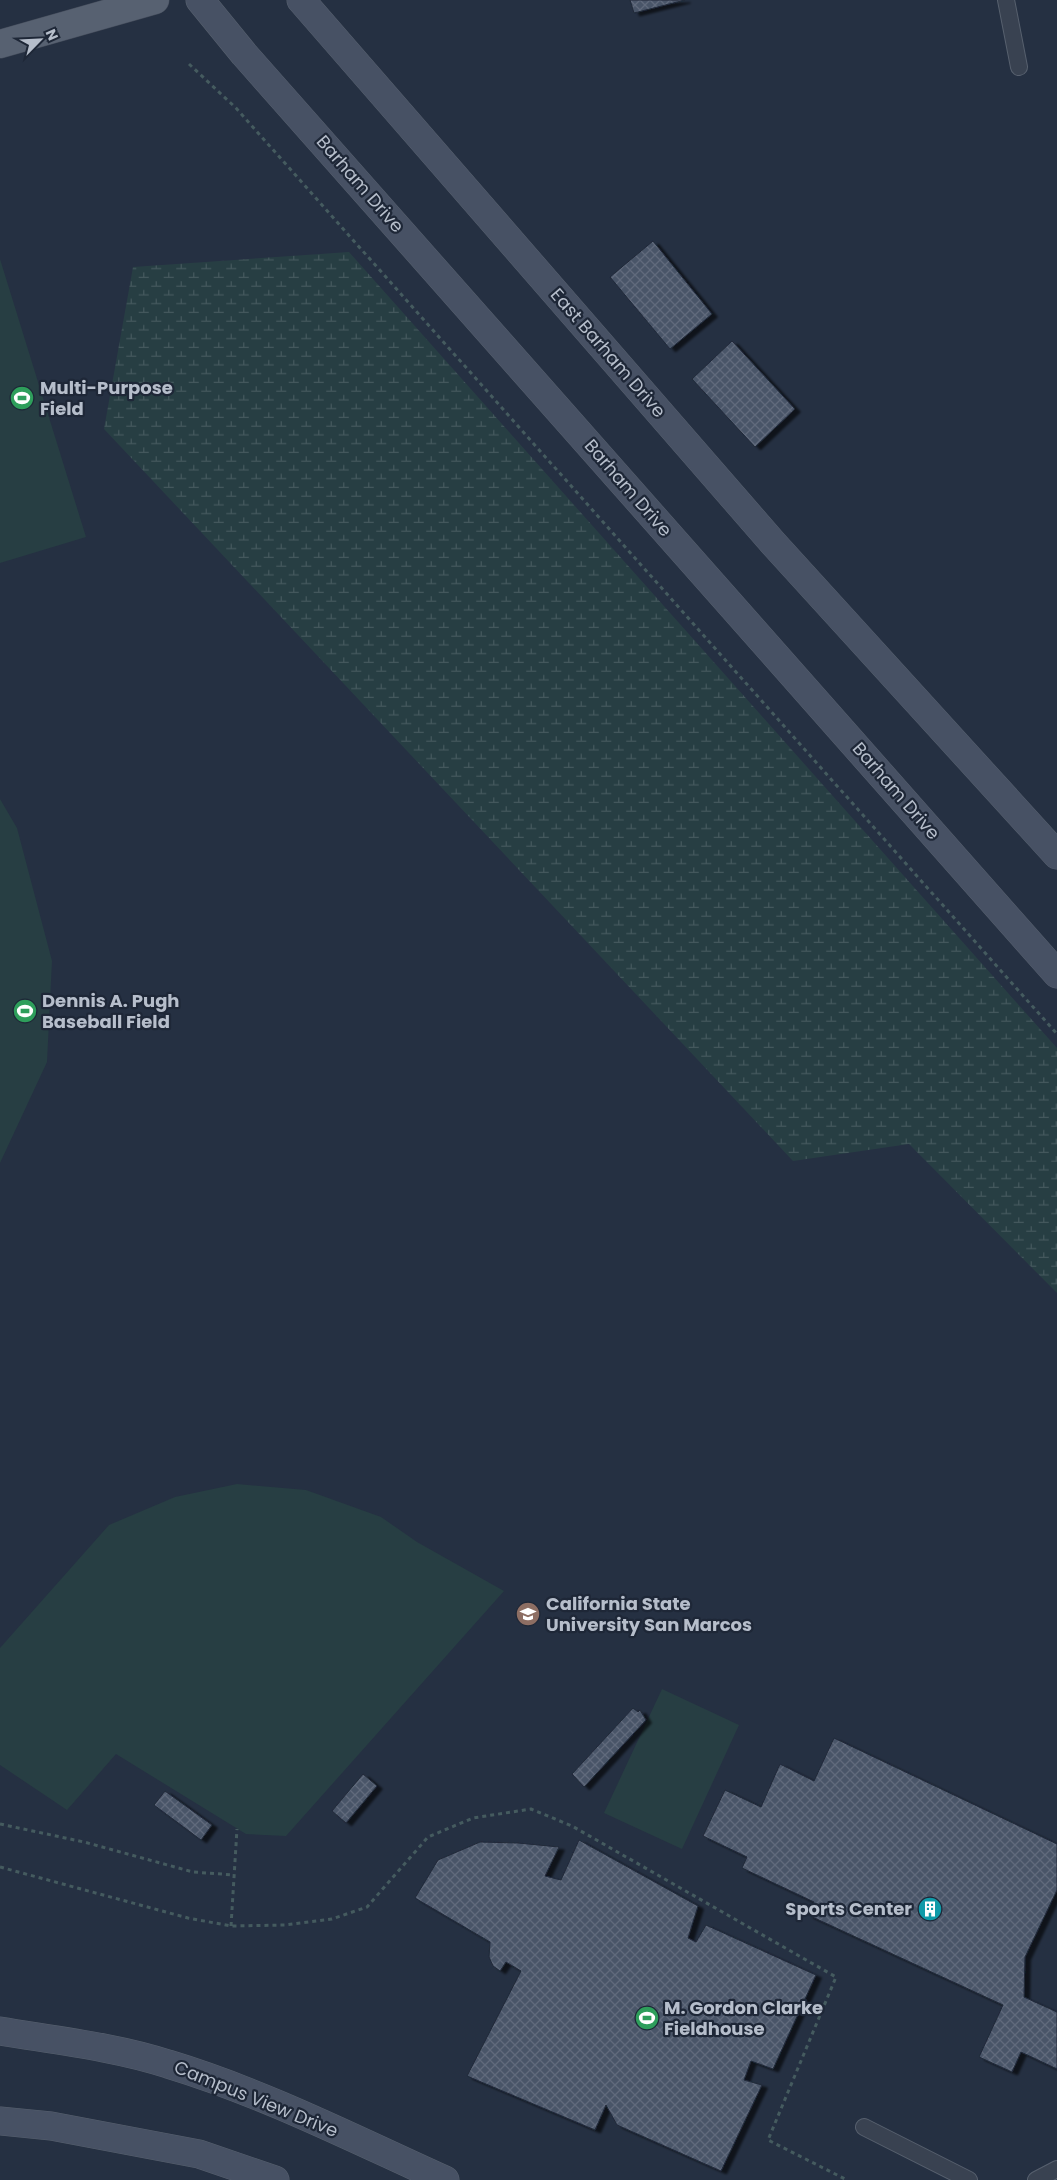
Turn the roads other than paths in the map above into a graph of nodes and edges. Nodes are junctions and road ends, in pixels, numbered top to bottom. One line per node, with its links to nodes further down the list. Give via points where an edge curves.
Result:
1 (154, 0): 5 (main road)
2 (200, 0): 8 (main road, Barham Drive, via 244,54)
3 (301, 0): 7 (main road, East Barham Drive, via 780,550)
4 (1006, 0): 6 (lane)
5 (0, 44)
6 (1019, 67)
7 (1057, 855)
8 (1057, 974)
9 (0, 2031): 14 (main road, Campus View Drive, via 167,2063 251,2093)
10 (0, 2121): 13 (main road, via 51,2126 199,2154)
11 (864, 2127): 15 (lane)
12 (1057, 2169): 16 (lane)
13 (275, 2180)
14 (445, 2180)
15 (969, 2180)
16 (1036, 2180)

